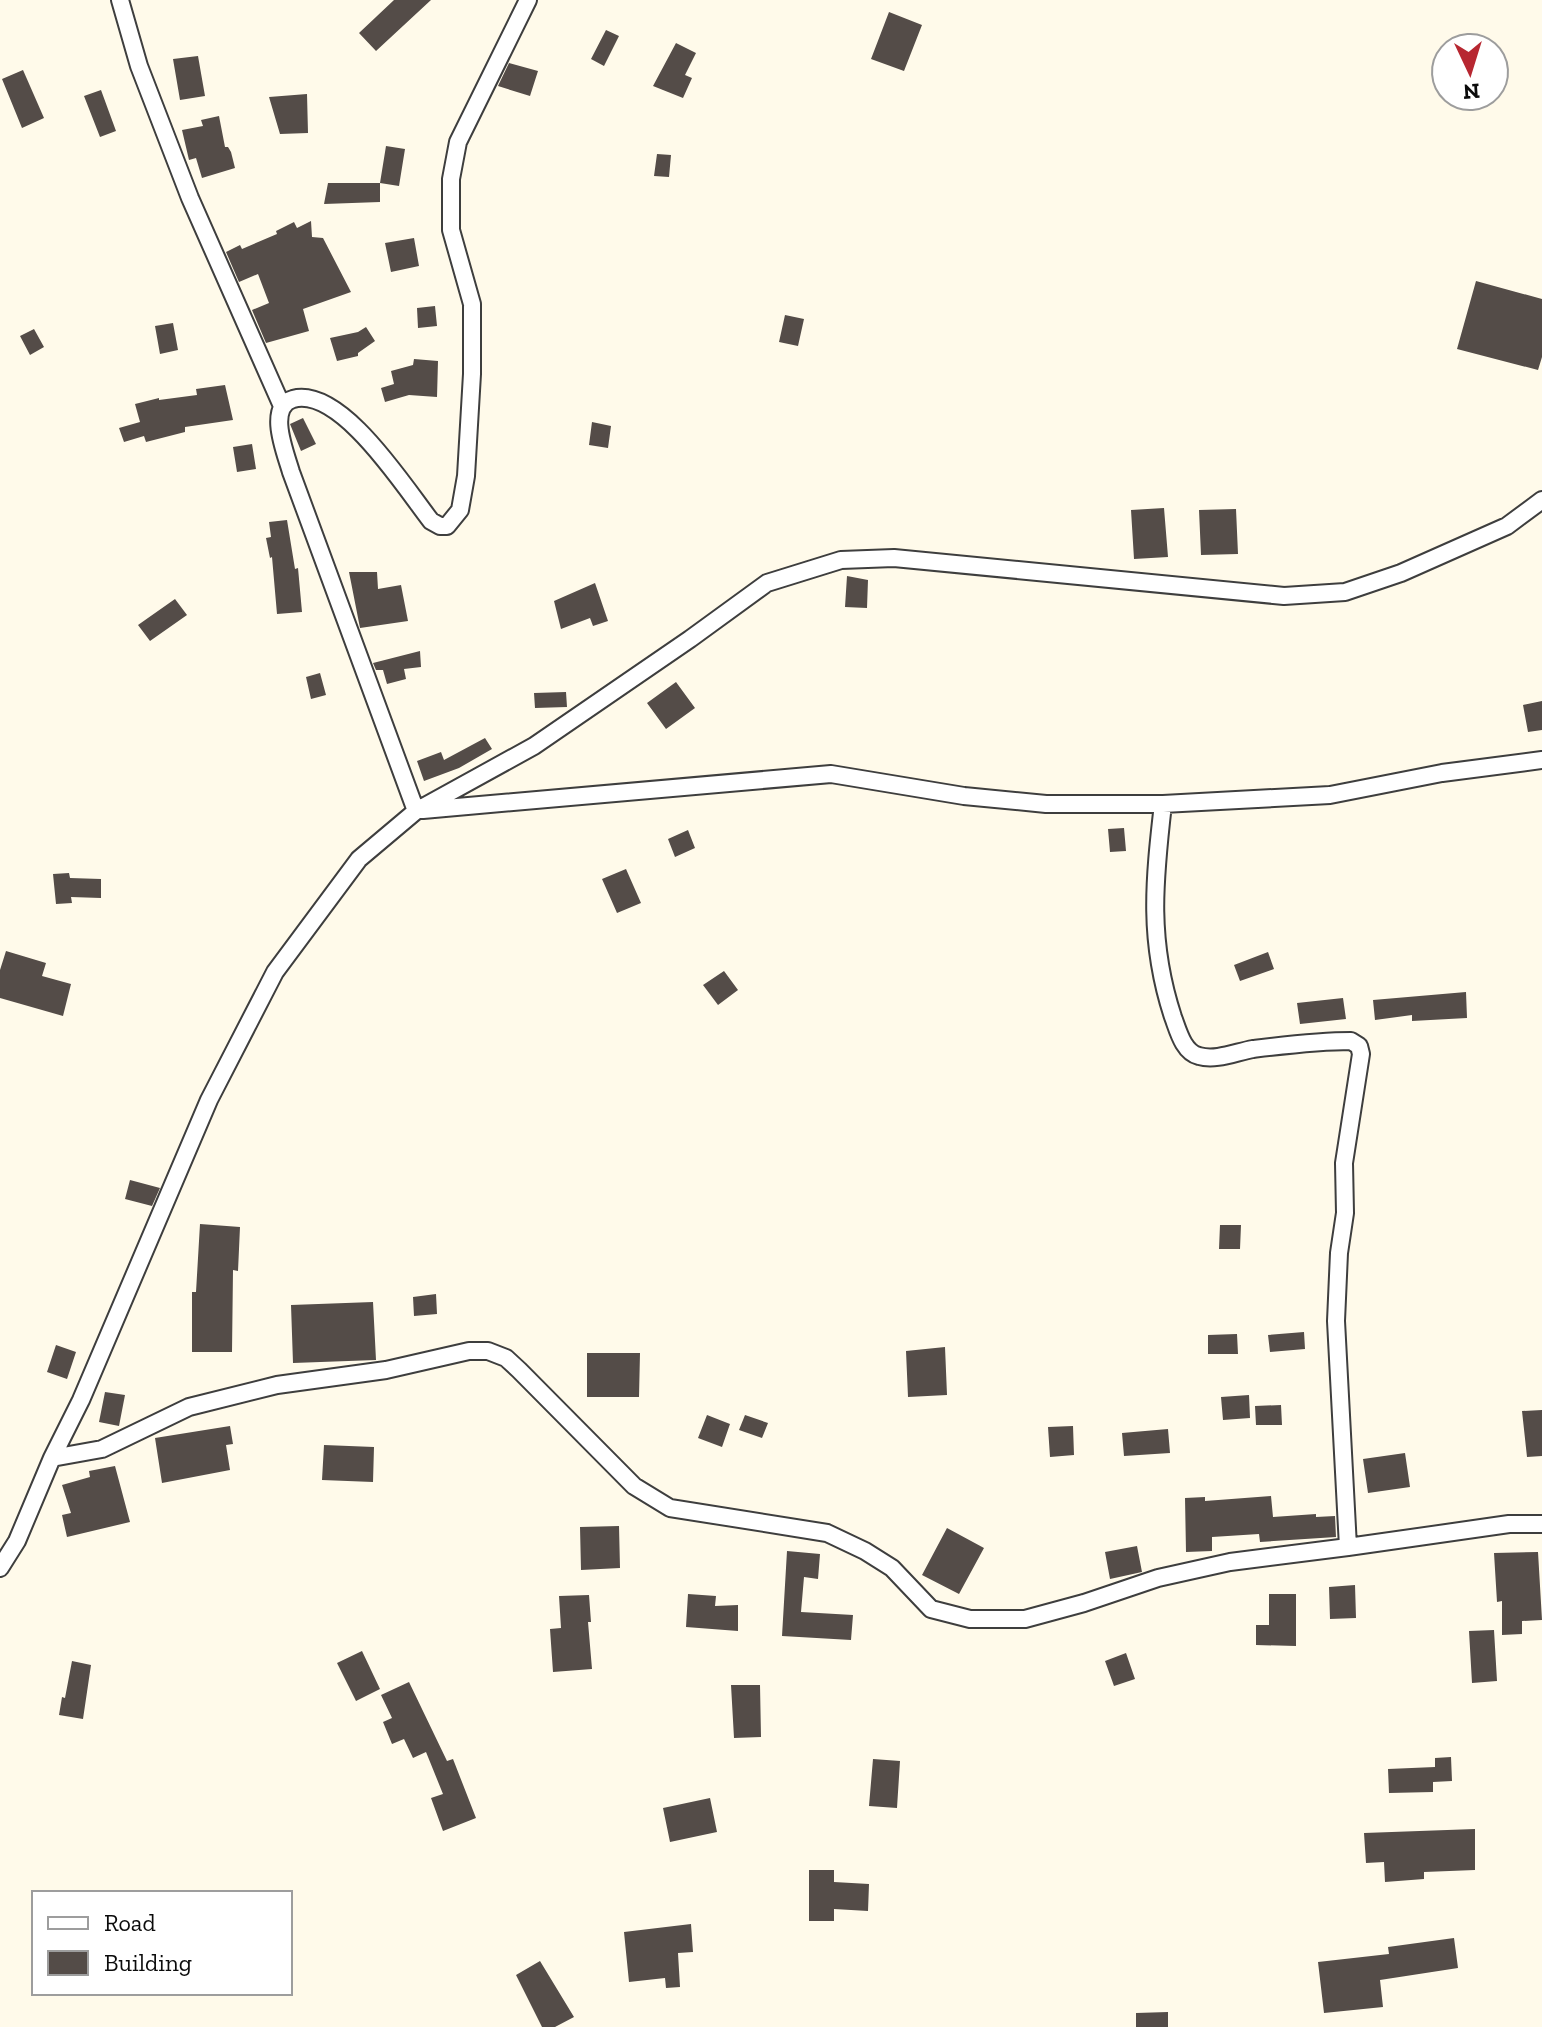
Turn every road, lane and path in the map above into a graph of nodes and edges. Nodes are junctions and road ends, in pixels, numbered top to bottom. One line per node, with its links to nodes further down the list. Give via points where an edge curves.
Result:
1 (120, 0): 3 (street, via 139,66 190,198)
2 (528, 0): 3 (street, via 462,132 451,179 451,230 472,304 472,374 460,510 447,526 431,521 337,409 293,399)
3 (282, 406): 7 (street, via 279,429 291,472)
4 (1542, 500): 7 (street, via 1507,526 1345,592 1284,596 894,558 841,560 807,569 767,583 534,746)
5 (1542, 760): 6 (street, via 1330,795)
6 (1163, 804): 7 (street, via 1046,804 831,774); 10 (street, via 1154,886 1155,943 1165,993 1190,1052 1216,1057 1351,1041 1361,1054 1344,1163 1336,1321)
7 (416, 811): 8 (street, via 359,859 275,972 209,1100)
8 (52, 1458): 10 (street, via 102,1449 189,1407 262,1389 488,1351 519,1370 634,1486 670,1508 827,1533 892,1568 931,1609 970,1619 1025,1619 1216,1565); 11 (street)
9 (1542, 1524): 10 (street)
10 (1348, 1547)
11 (0, 1568)

